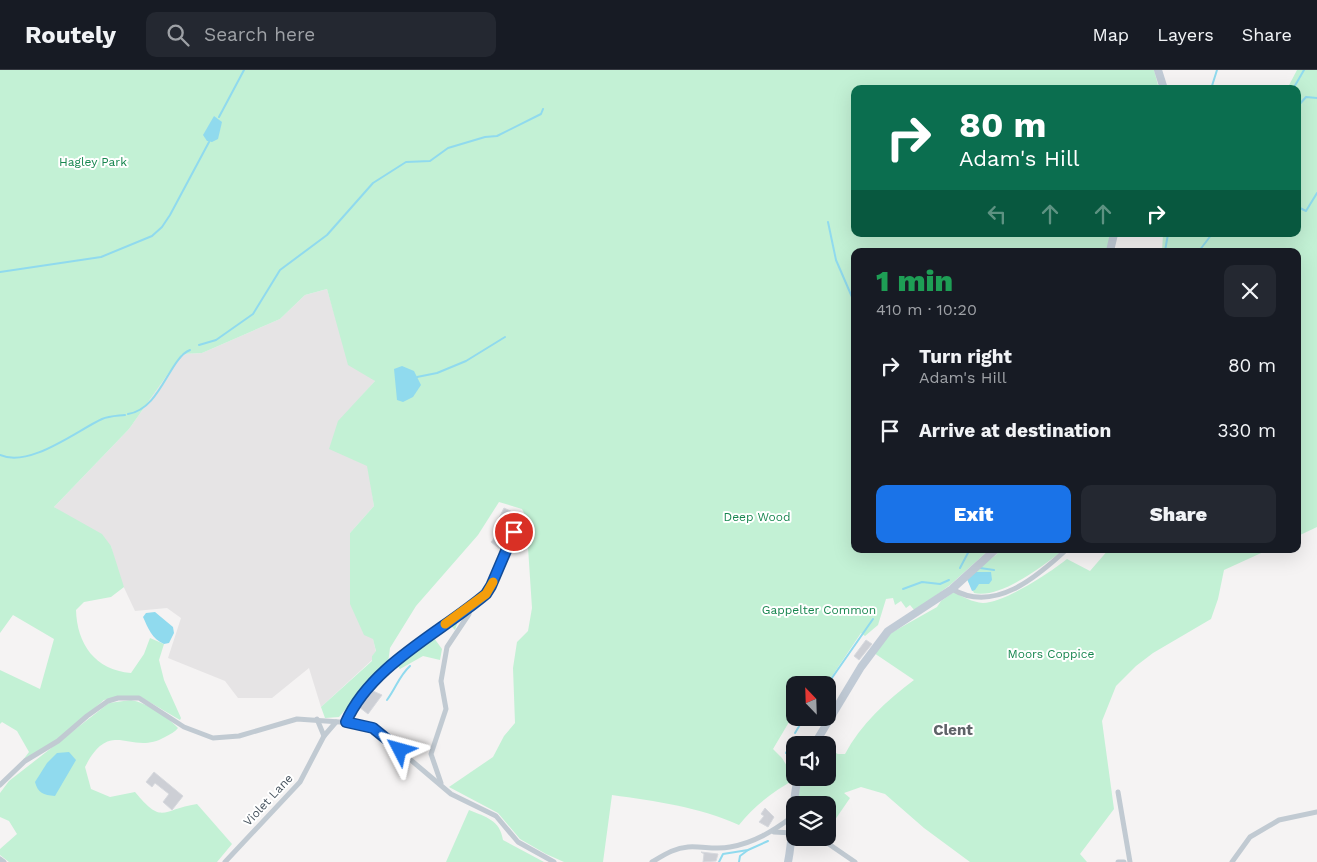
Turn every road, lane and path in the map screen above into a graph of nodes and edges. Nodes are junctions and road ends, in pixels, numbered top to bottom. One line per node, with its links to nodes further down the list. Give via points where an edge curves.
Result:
1 (1158, 70): 2 (street)
2 (1163, 85)
3 (514, 532): 7 (street, via 491,586)
4 (992, 553): 6 (street)
5 (1063, 553): 6 (street, via 1036,577 996,596 973,597)
6 (952, 589): 14 (street, via 888,630 861,667)
7 (470, 607): 8 (street); 9 (street)
8 (454, 618): 9 (street); 12 (street, via 382,673 353,708)
9 (462, 625): 15 (street, via 447,647 441,681 446,709 431,754)
10 (317, 719): 11 (street); 13 (street); 16 (street, via 297,719 239,736 213,738 184,727 139,698 118,698 108,701 58,741 24,761)
11 (336, 722): 12 (street); 13 (street, Violet Lane)
12 (346, 722): 15 (street, via 373,728)
13 (324, 736): 26 (street, Violet Lane, via 300,782)
14 (819, 736)
15 (441, 784): 27 (street, via 451,794 496,816 518,842)
16 (0, 785)
17 (1118, 792): 33 (street)
18 (1317, 812): 34 (street, via 1279,820 1250,837)
19 (786, 822): 20 (street)
20 (773, 832): 21 (street); 28 (street, via 731,847 673,850)
21 (786, 833)
22 (791, 846): 29 (street)
23 (832, 846): 30 (street)
24 (0, 859): 25 (street)
25 (4, 862)
26 (225, 862)
27 (554, 862)
28 (652, 862)
29 (788, 862)
30 (855, 862)
31 (1118, 862): 32 (street)
32 (1124, 862)
33 (1130, 862)
34 (1232, 862)

